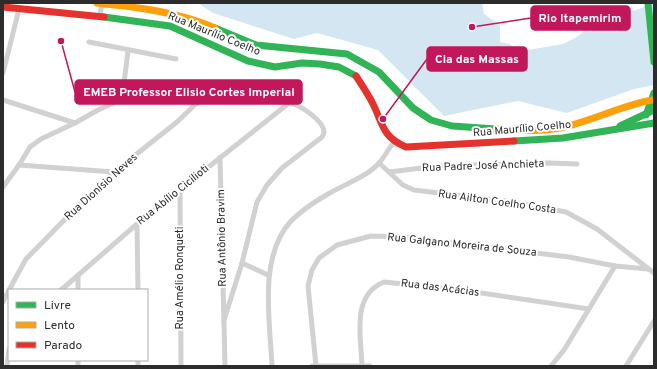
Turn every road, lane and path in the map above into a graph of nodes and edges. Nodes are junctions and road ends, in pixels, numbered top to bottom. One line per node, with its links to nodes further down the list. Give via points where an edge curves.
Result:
1 (98, 3): 2 (main road)
2 (102, 3): 6 (street); 13 (main road, via 178,15 256,45 347,54 359,58 381,74 414,110 446,126 533,131 557,128 586,121)
3 (648, 3): 10 (main road)
4 (3, 7): 5 (main road, Rua Maurílio Coelho)
5 (19, 8): 6 (main road, Rua Maurílio Coelho); 11 (street)
6 (100, 16): 22 (main road, Rua Maurílio Coelho, via 170,26 262,65 275,67 302,63 339,67 356,76 362,83 382,127)
7 (89, 42): 8 (street)
8 (128, 51): 9 (street); 14 (street)
9 (176, 59)
10 (654, 62)
11 (3, 73)
12 (206, 94): 14 (street, via 154,87); 16 (street); 27 (street, Rua Dionísio Neves, via 177,122)
13 (653, 96): 18 (main road)
14 (122, 99): 20 (street)
15 (3, 100): 20 (street)
16 (289, 102): 23 (street, Rua Abílio Cicilioti); 32 (street, via 302,107 323,127 324,133 282,168 267,185 257,202)
17 (654, 110): 18 (main road)
18 (646, 115): 21 (main road)
19 (654, 123): 21 (main road)
20 (75, 124): 26 (street, via 41,139 30,147)
21 (614, 129): 22 (main road, Rua Maurílio Coelho, via 563,138 457,145 406,147)
22 (394, 142): 24 (street)
23 (220, 157): 30 (street, Rua Abílio Cicilioti); 45 (street, Rua Antônio Bravim)
24 (379, 163): 28 (street, Rua Ailton Coelho Costa); 36 (street, via 356,180 305,208 290,222 275,250)
25 (577, 164): 28 (street, Rua Padre José Anchieta, via 438,166)
26 (19, 165): 27 (street); 29 (street)
27 (114, 172): 38 (street, Rua Dionísio Neves, via 26,259)
28 (389, 172): 34 (street, Rua Ailton Coelho Costa, via 403,185 414,190 513,202 566,212 597,229)
29 (3, 187)
30 (180, 190): 31 (street, Rua Abílio Cicilioti); 47 (street, Rua Amélio Ronqueti)
31 (137, 224): 37 (street, Rua Abílio Cicilioti); 41 (street)
32 (242, 263): 36 (street); 45 (street)
33 (615, 266): 34 (street, Rua Galgano Moreira de Souza); 44 (street); 51 (street, Rua Galgano Moreira de Souza, via 562,256 405,237 371,236 337,245 319,258 312,270 308,286)
34 (648, 269): 35 (street, Rua Ailton Coelho Costa)
35 (654, 273)
36 (268, 275): 49 (street)
37 (78, 276): 39 (street, Rua Abílio Cicilioti); 40 (street)
38 (10, 289)
39 (62, 289)
40 (78, 289)
41 (138, 289)
42 (8, 292): 43 (street, Rua Dionísio Neves)
43 (3, 302)
44 (589, 309): 52 (street, Rua das Acácias, via 461,290 384,282 370,290 362,305); 54 (street)
45 (224, 320): 48 (street, Rua Antônio Bravim)
46 (654, 321): 55 (street)
47 (181, 366)
48 (225, 366)
49 (272, 366)
50 (312, 366): 51 (street)
51 (316, 366): 52 (street)
52 (362, 366): 53 (street)
53 (370, 366)
54 (551, 366)
55 (626, 366)

